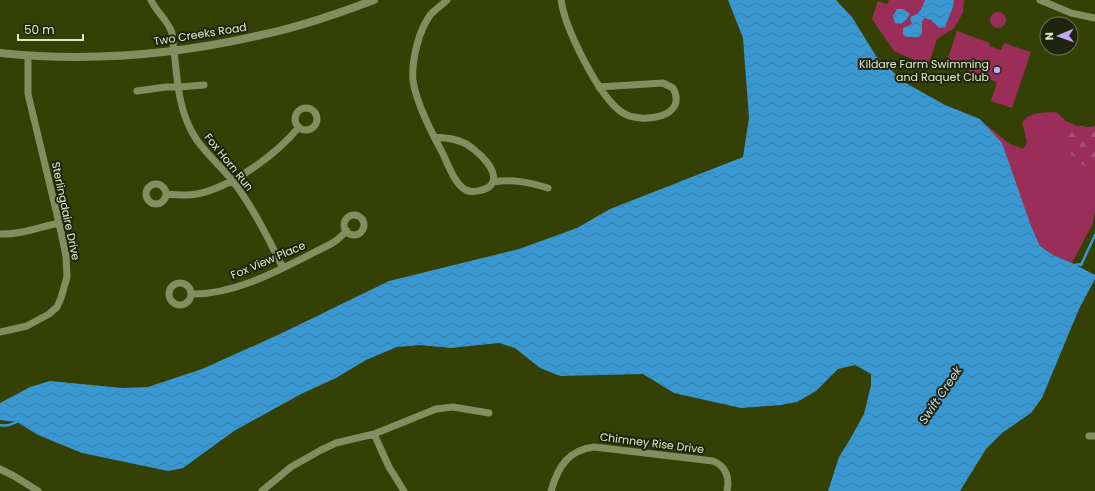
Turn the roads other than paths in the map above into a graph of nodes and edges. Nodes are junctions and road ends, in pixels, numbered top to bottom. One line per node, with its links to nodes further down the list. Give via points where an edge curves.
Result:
1 (151, 0): 7 (street, Fox Horn Run, via 157,12 170,26)
2 (374, 0): 7 (street, Two Creeks Road, via 262,35)
3 (447, 0): 15 (street, via 432,13 421,32 413,66 416,91)
4 (561, 0): 11 (street, via 572,36)
5 (1040, 0): 6 (street, via 1071,13)
6 (1095, 18)
7 (174, 51): 9 (street, Two Creeks Road, via 117,56); 12 (street, Fox Horn Run)
8 (0, 54): 9 (street, Two Creeks Road)
9 (28, 56): 20 (street, Sterlingdaire Drive, via 28,94)
10 (204, 85): 12 (street)
11 (599, 87): 11 (street, via 616,108 634,118 666,114 676,105 677,97 673,88 663,83)
12 (179, 88): 13 (street); 16 (street, Fox Horn Run, via 189,127)
13 (137, 91)
14 (300, 127): 16 (street, via 276,151)
15 (434, 137): 17 (street, via 466,143 487,162 494,175); 17 (street, via 461,186 466,190 480,191)
16 (233, 181): 19 (street, via 197,194); 23 (street, Fox Horn Run)
17 (493, 182): 18 (street, via 512,180)
18 (548, 188)
19 (166, 194)
20 (59, 222): 22 (street, via 18,233); 25 (street, Sterlingdaire Drive, via 67,266 65,287 57,307 38,321)
21 (347, 232): 23 (street, Fox View Place, via 337,240)
22 (0, 234)
23 (282, 268): 24 (street, Fox View Place, via 228,289)
24 (191, 294)
25 (0, 332)
26 (488, 413): 27 (street, via 453,407 436,409)
27 (374, 434): 30 (street, via 336,443 321,450 291,467); 31 (street, via 389,467)
28 (0, 469): 29 (street)
29 (38, 491)
30 (262, 491)
31 (404, 491)
32 (550, 491): 33 (street, Chimney Rise Drive, via 564,461 579,451 594,447 713,461 721,466 727,475)
33 (727, 491)

